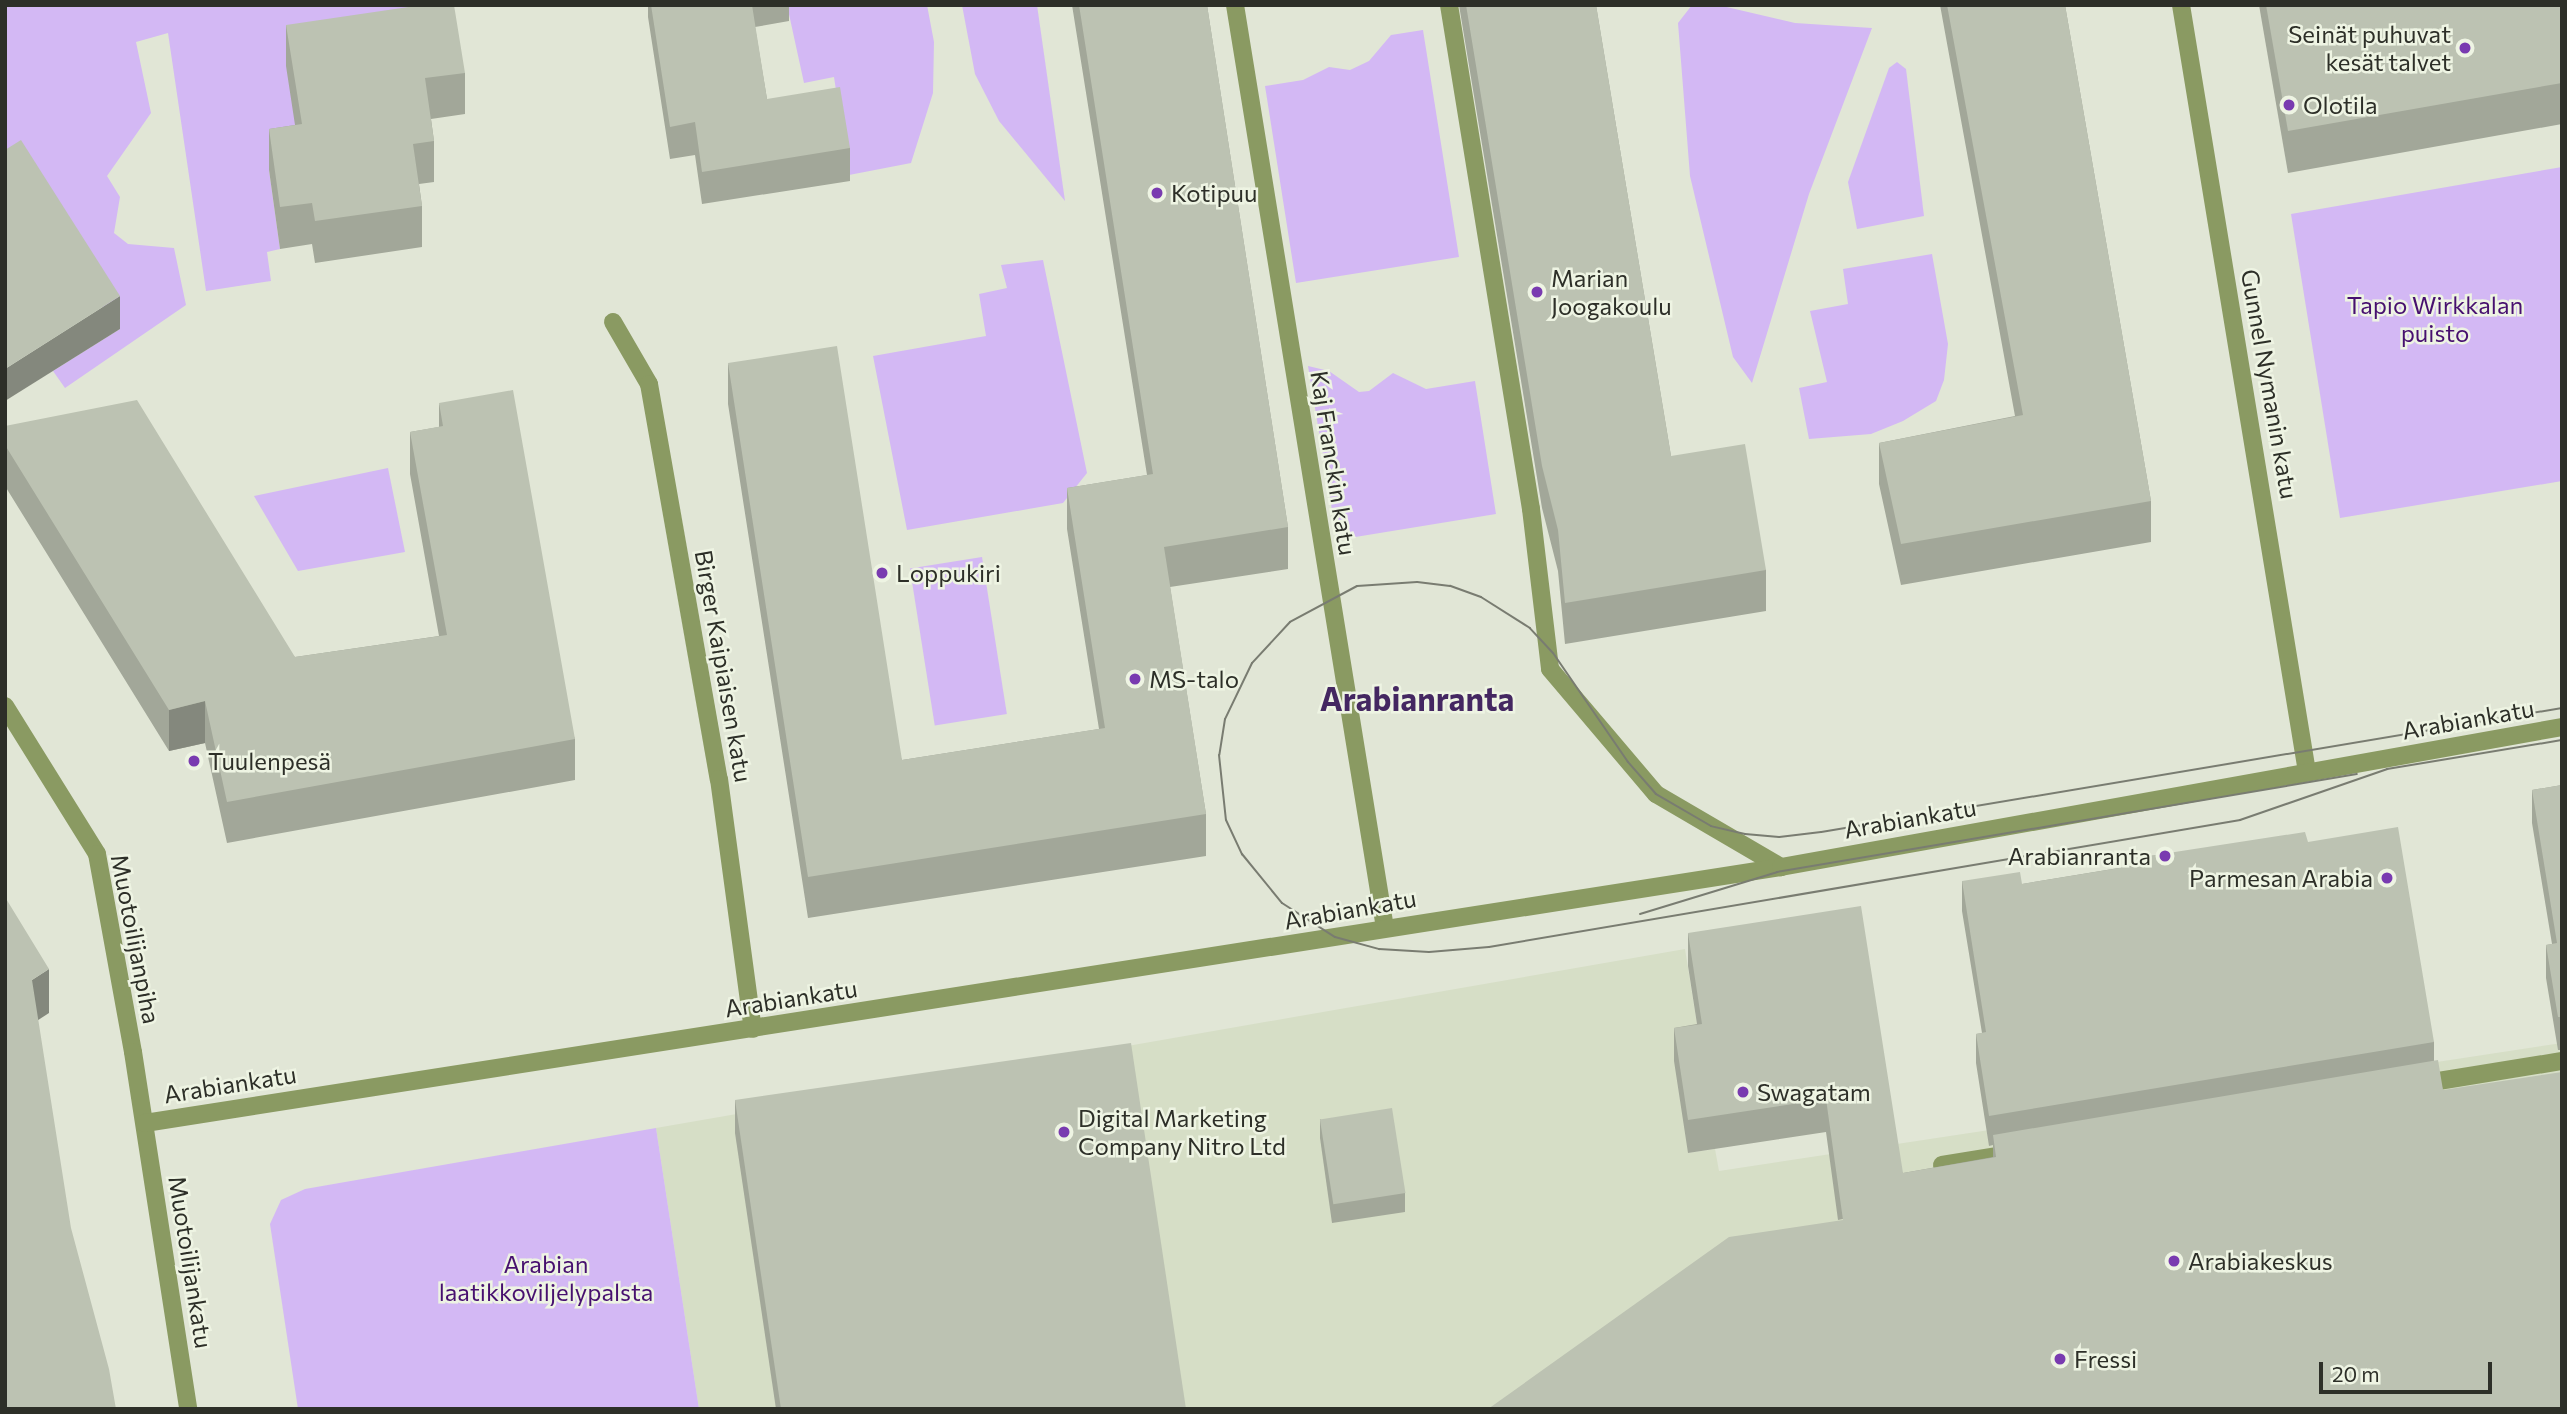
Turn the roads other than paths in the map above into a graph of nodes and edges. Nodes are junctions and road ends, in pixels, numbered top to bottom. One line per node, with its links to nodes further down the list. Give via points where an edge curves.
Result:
1 (1235, 5): 9 (street, Kaj Franckin katu)
2 (1449, 5): 8 (street, via 1531,509 1550,669 1656,794)
3 (2181, 5): 7 (street, Gunnel Nymanin katu)
4 (613, 322): 10 (street, Birger Kaipiaisen katu, via 649,384 719,779)
5 (5, 706): 13 (street, Muotoilijanpiha, via 97,854)
6 (2562, 727): 7 (street, Arabiankatu)
7 (2307, 772): 8 (street, Arabiankatu)
8 (1781, 867): 9 (street, Arabiankatu)
9 (1385, 928): 10 (street, Arabiankatu)
10 (753, 1029): 13 (street, Arabiankatu)
11 (2562, 1060): 12 (street)
12 (2407, 1087)
13 (145, 1123): 16 (street, Muotoilijankatu)
14 (2038, 1149): 15 (street)
15 (1942, 1165)
16 (188, 1409)

